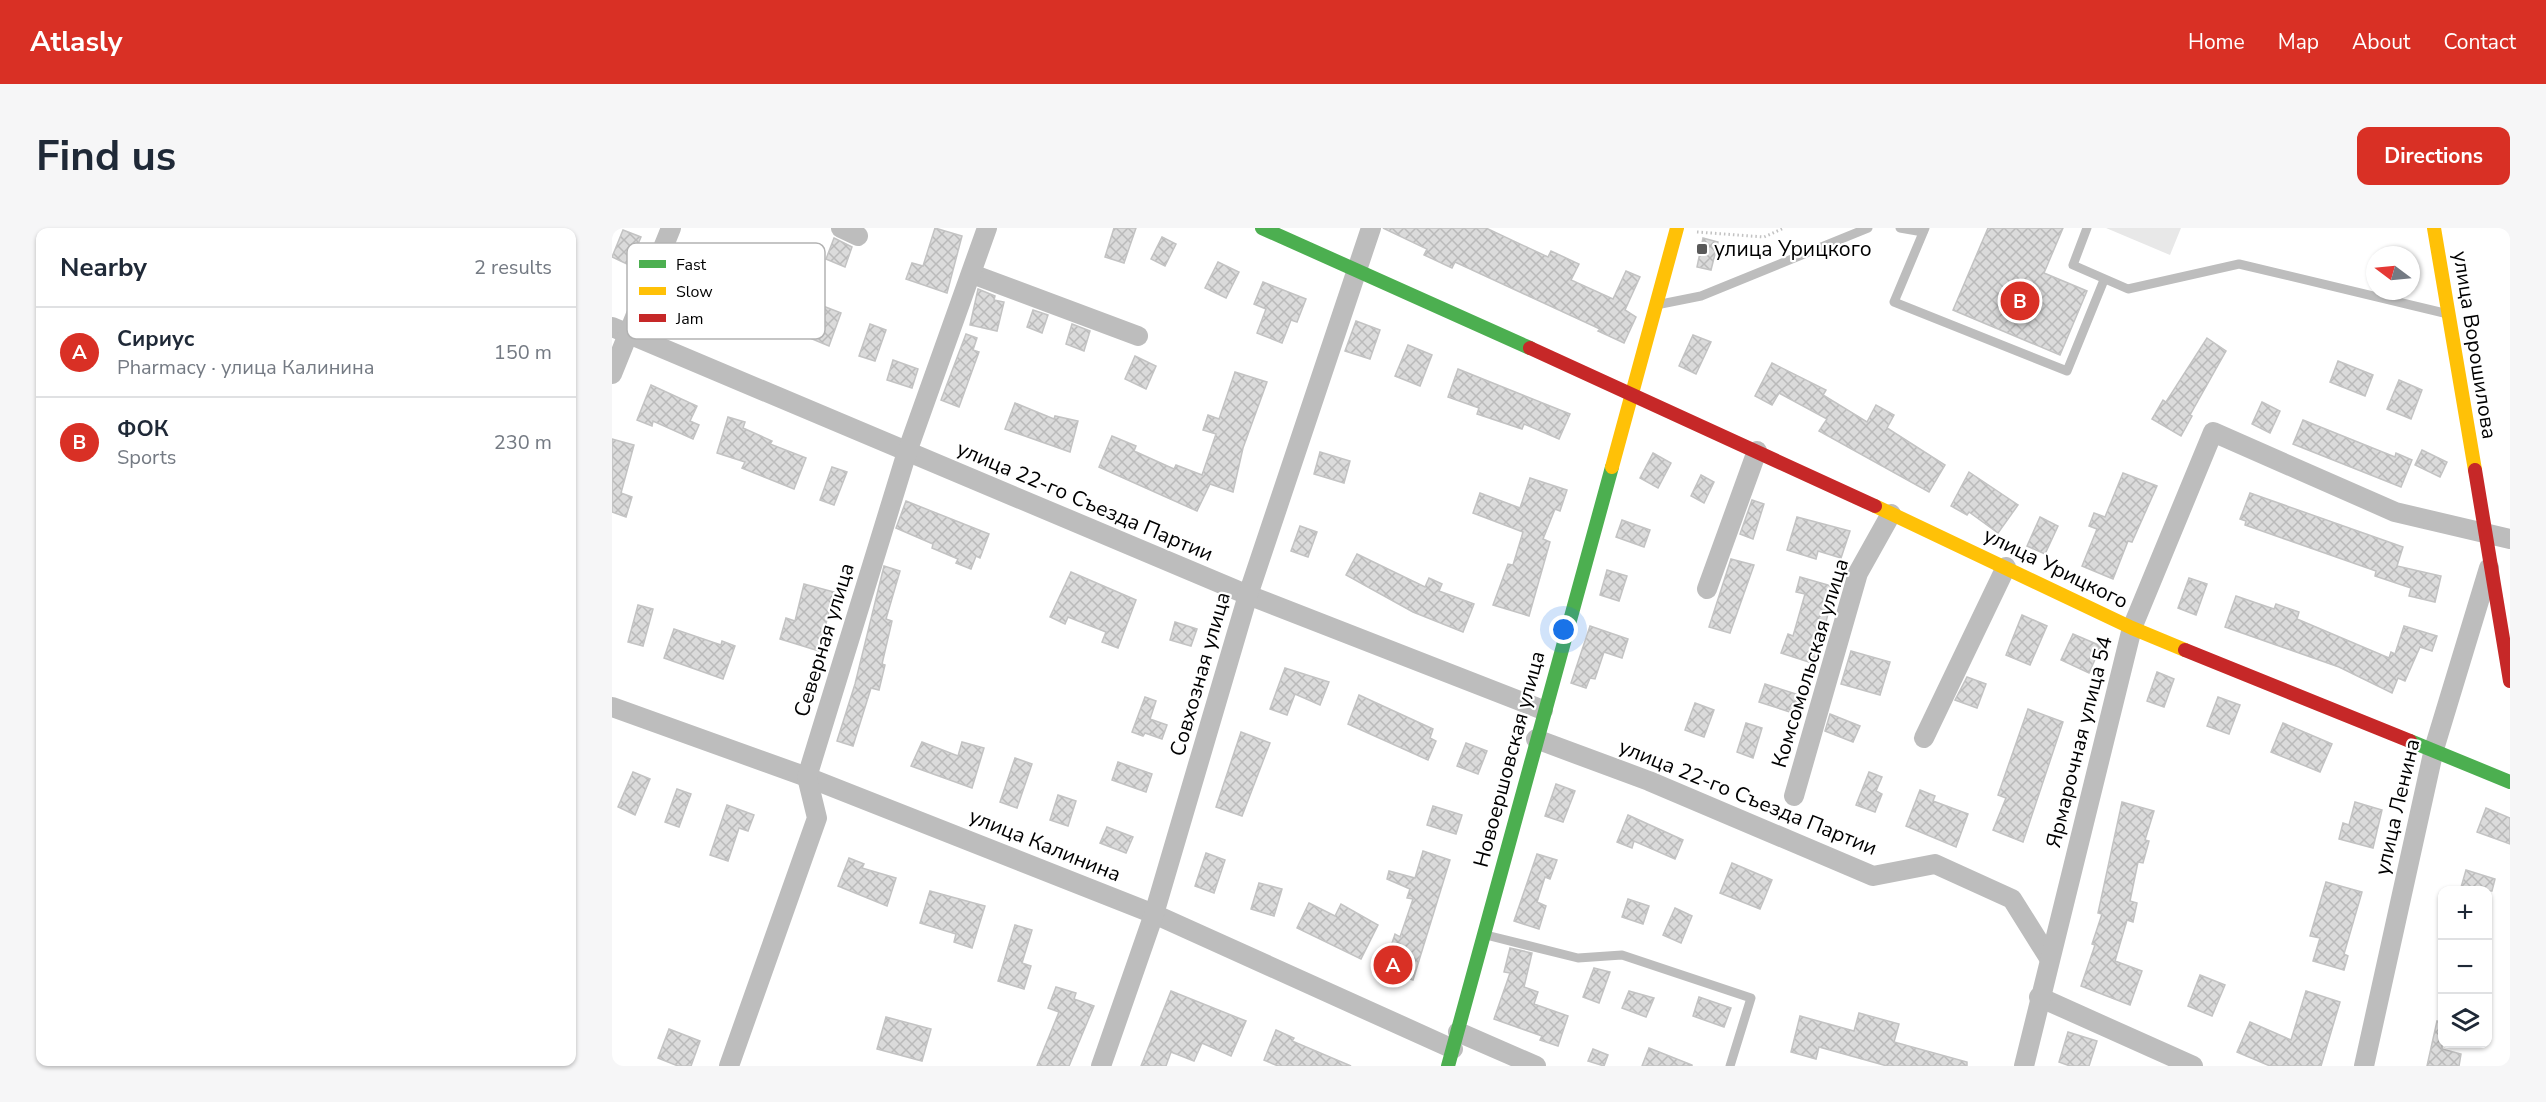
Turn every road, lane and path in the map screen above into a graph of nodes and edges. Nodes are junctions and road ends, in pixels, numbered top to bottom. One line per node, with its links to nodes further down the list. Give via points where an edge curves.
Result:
1 (671, 228): 12 (street)
2 (987, 228): 14 (street, Северная улица)
3 (1262, 228): 13 (street, улица Урицкого)
4 (1371, 228): 13 (street, Совхозная улица)
5 (1784, 228): 10 (path, via 1764,237)
6 (1868, 228): 16 (lane, via 1701,296)
7 (1900, 228): 11 (lane)
8 (2087, 228): 15 (lane, via 2073,265)
9 (2434, 228): 18 (street, улица Ворошилова)
10 (1677, 229): 16 (street, Новоершовская улица)
11 (1924, 230): 15 (lane, via 1894,302 2067,371)
12 (663, 243)
13 (1358, 271): 23 (street, улица Урицкого); 32 (street, Совхозная улица)
14 (972, 274): 20 (street); 25 (street, Северная улица)
15 (2104, 280): 18 (lane, via 2128,289 2239,264)
16 (1656, 305): 23 (street, Новоершовская улица)
17 (627, 314): 19 (street)
18 (2448, 314): 27 (street, улица Ворошилова)
19 (619, 330): 22 (street)
20 (1138, 336)
21 (640, 339): 25 (street, улица 22-го Съезда Партии)
22 (612, 374)
23 (1632, 393): 24 (street, улица Урицкого); 36 (street, Новоершовская улица)
24 (1757, 451): 26 (street, улица Урицкого); 31 (street)
25 (908, 452): 32 (street, улица 22-го Съезда Партии); 40 (street, Северная улица)
26 (1891, 514): 30 (street, улица Урицкого); 42 (street, Комсомольская улица, via 1858,573)
27 (2484, 534): 28 (street, Ярмарочная улица 54); 29 (street, улица Ворошилова); 33 (street, Ярмарочная улица 54, via 2396,512 2213,432)
28 (2510, 539)
29 (2491, 563): 34 (street, улица Ворошилова); 39 (street, улица Ленина)
30 (2006, 567): 33 (street, улица Урицкого); 37 (street)
31 (1707, 589)
32 (1248, 595): 36 (street, улица 22-го Съезда Партии); 43 (street, Совхозная улица)
33 (2132, 628): 39 (street, улица Урицкого); 45 (street, Ярмарочная улица 54)
34 (2510, 681)
35 (612, 707): 40 (street, улица Калинина)
36 (1544, 710): 38 (street, Новоершовская улица)
37 (1924, 738)
38 (1536, 739): 44 (street, Новоершовская улица); 45 (street, улица 22-го Съезда Партии, via 1649,781 1873,876 1935,864 2012,899)
39 (2434, 749): 41 (street, улица Урицкого); 54 (street, улица Ленина)
40 (807, 777): 43 (street, улица Калинина); 48 (street, via 817,818)
41 (2510, 782)
42 (1794, 796)
43 (1154, 914): 47 (street, улица Калинина); 49 (street, Совхозная улица)
44 (1484, 934): 47 (street, Новоершовская улица); 51 (lane, via 1578,958 1622,955 1751,998)
45 (2049, 958): 46 (street, Ярмарочная улица 54)
46 (2039, 997): 52 (street, Ярмарочная улица 54); 53 (street)
47 (1453, 1049): 50 (street, улица Калинина)
48 (729, 1066)
49 (1101, 1066)
50 (1536, 1066)
51 (1730, 1066)
52 (2024, 1066)
53 (2193, 1066)
54 (2364, 1066)

